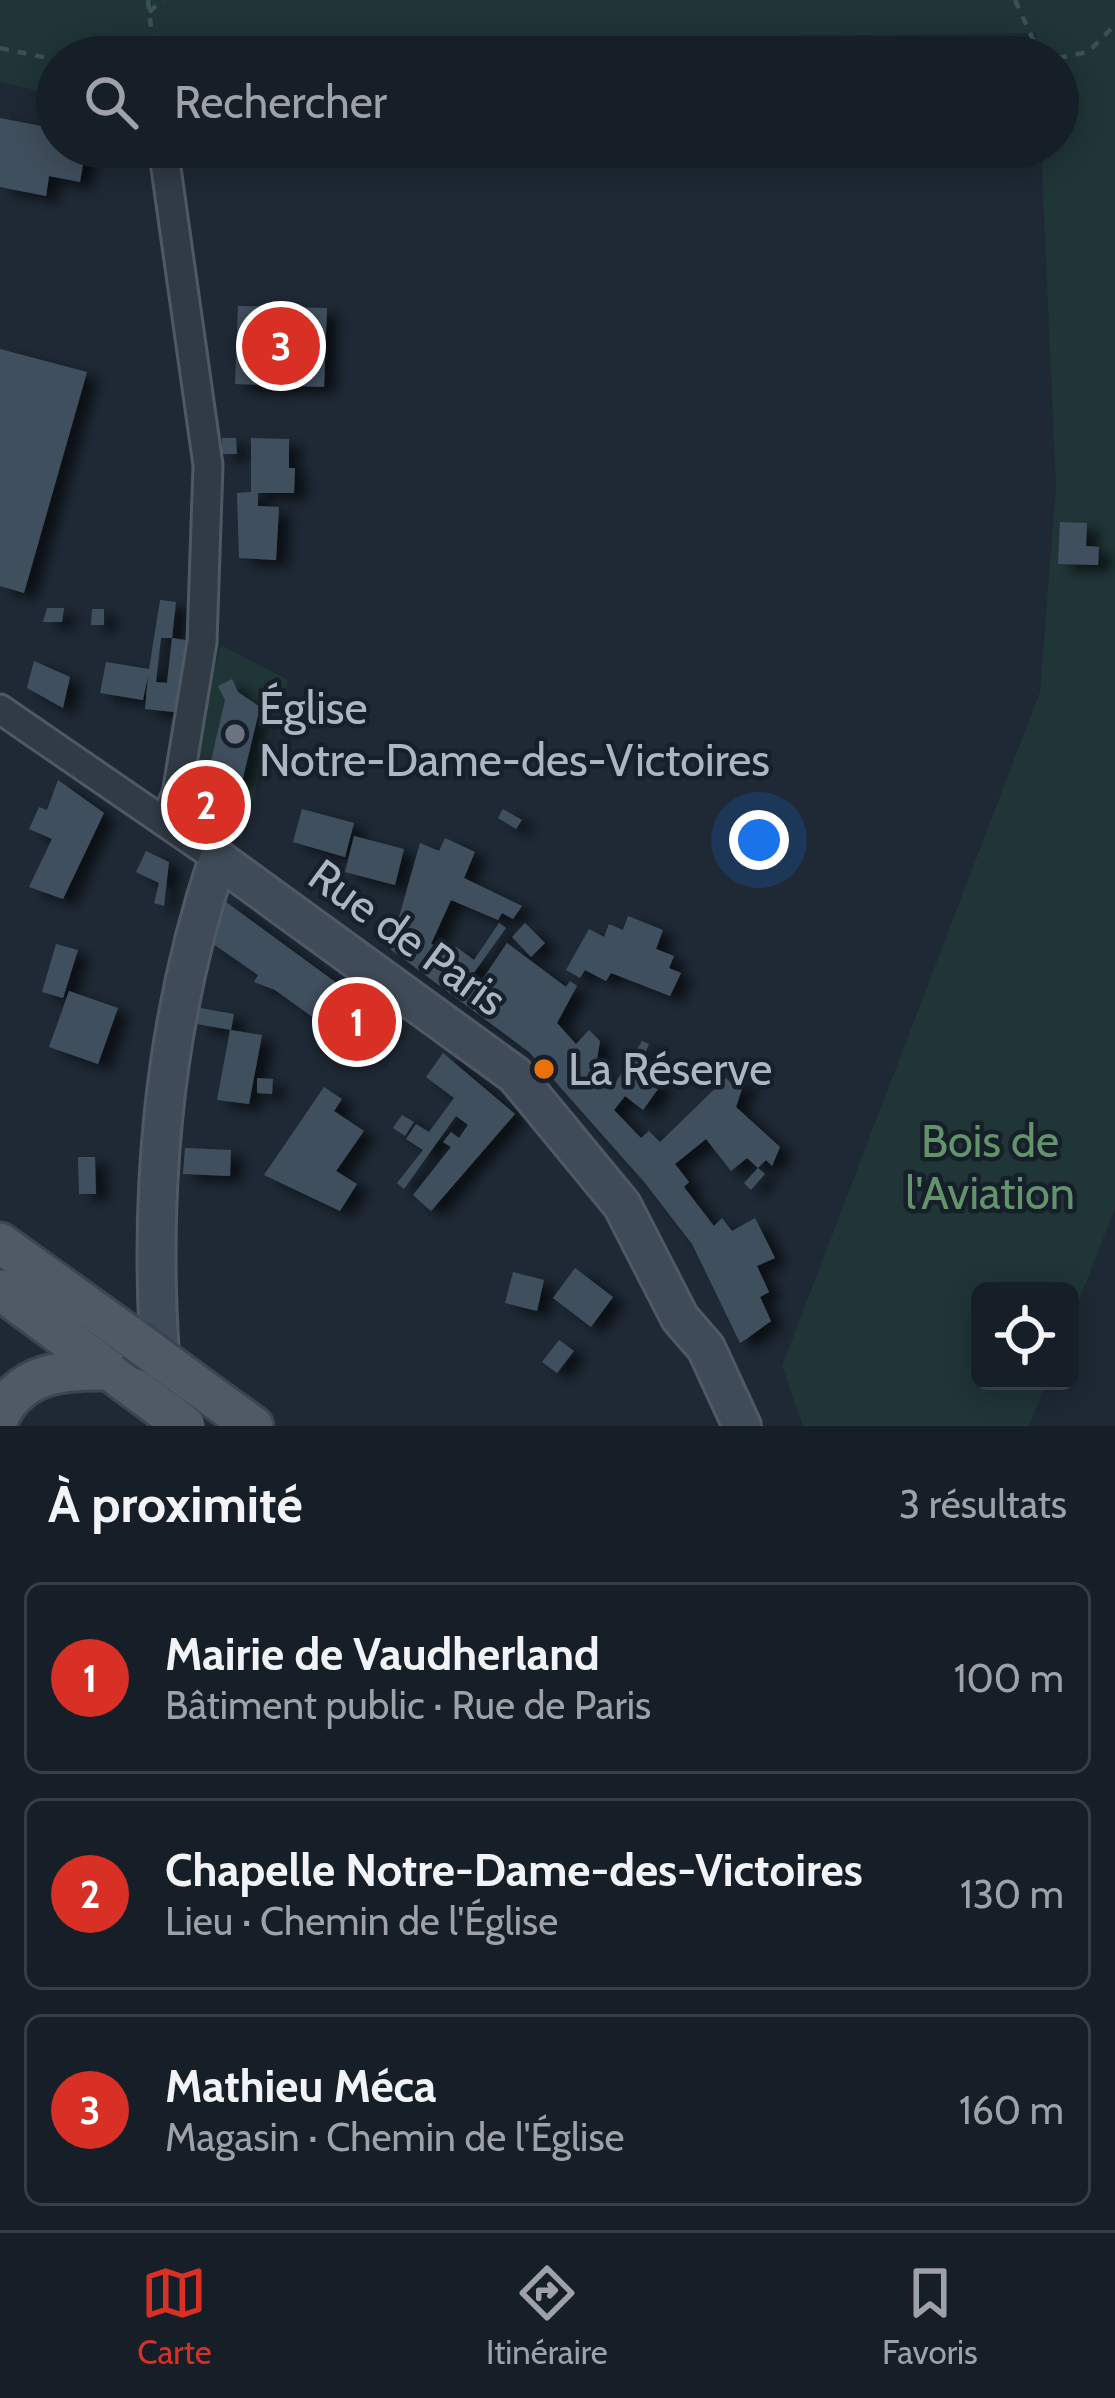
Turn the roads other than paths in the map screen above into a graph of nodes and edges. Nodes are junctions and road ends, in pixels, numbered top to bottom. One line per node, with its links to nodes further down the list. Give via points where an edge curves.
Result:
1 (166, 168): 3 (street, via 208,465 202,642 177,794)
2 (0, 709): 3 (street, Rue de Paris)
3 (164, 819): 4 (street, Rue de Paris)
4 (218, 859): 7 (street, Rue de Paris, via 514,1075 622,1205); 8 (street, via 189,952 173,1044)
5 (0, 1244): 8 (main road)
6 (0, 1290): 8 (main road)
7 (680, 1318): 13 (street, Rue de Paris); 14 (street, Rue de Paris, via 706,1348)
8 (134, 1353): 9 (main road, via 30,1380); 10 (street); 11 (main road, bridge); 12 (main road, bridge)
9 (0, 1415)
10 (166, 1426)
11 (185, 1426)
12 (253, 1426)
13 (720, 1426)
14 (742, 1426)

